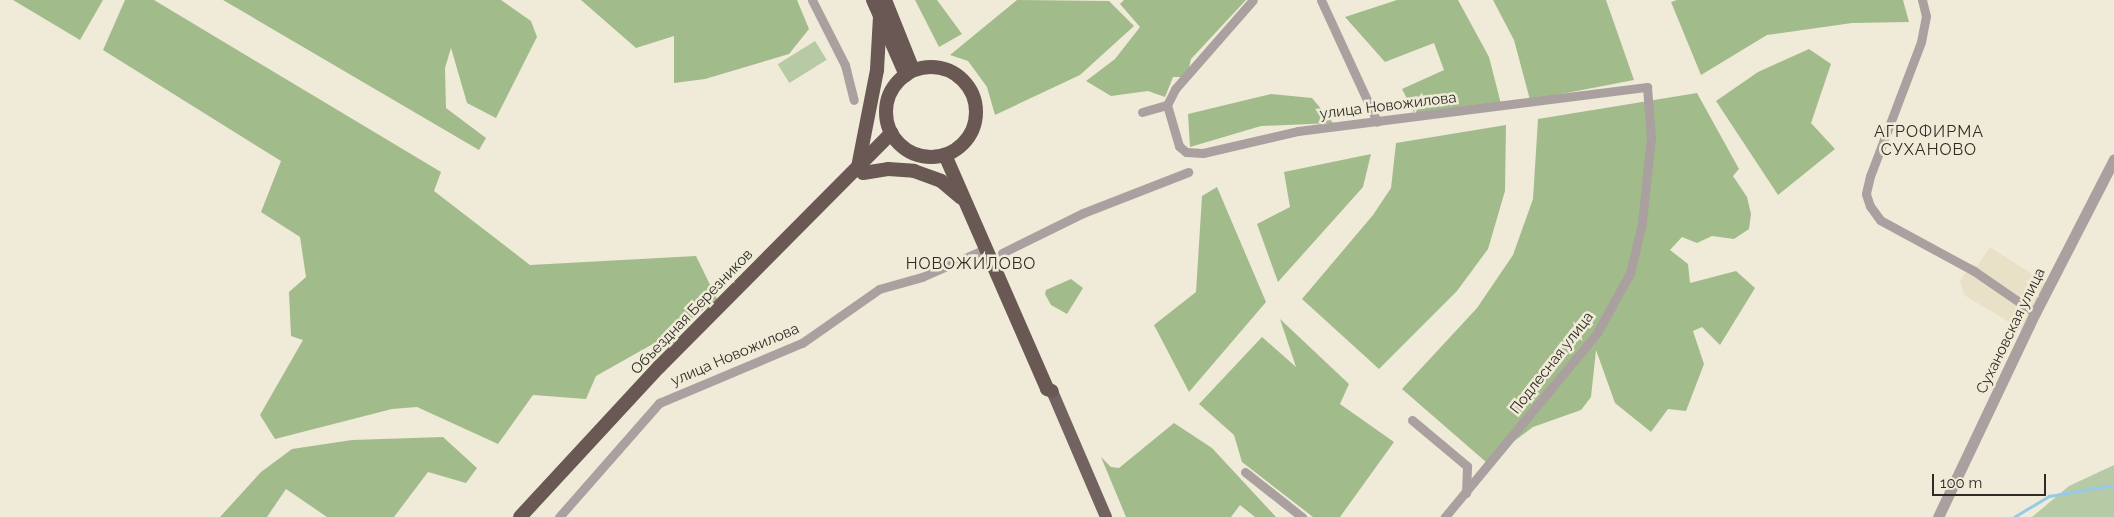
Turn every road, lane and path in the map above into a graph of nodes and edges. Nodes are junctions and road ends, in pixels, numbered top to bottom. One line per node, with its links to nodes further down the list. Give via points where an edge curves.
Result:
1 (812, 0): 10 (street, via 845,65)
2 (873, 0): 7 (highway)
3 (885, 0): 8 (highway)
4 (1253, 0): 11 (street, via 1175,89)
5 (1321, 0): 13 (street)
6 (1922, 0): 22 (street, via 1926,16 1921,42 1870,176 1866,194 1870,206 1880,220 1974,271)
7 (880, 17): 8 (highway); 17 (highway, via 876,70)
8 (910, 73): 14 (highway, via 888,99 886,114); 15 (highway, via 934,67 949,71 961,78 974,97 976,119 972,133)
9 (1647, 87): 13 (street, улица Новожилова); 26 (street, Подлесная улица, via 1651,137 1642,223 1630,273 1597,333)
10 (854, 100)
11 (1167, 105): 12 (street); 13 (street, улица Новожилова, via 1176,140 1186,152 1203,153 1298,130)
12 (1142, 112)
13 (1376, 122)
14 (894, 137): 15 (highway, via 921,156); 17 (highway, Объездная Березников)
15 (948, 154): 19 (highway); 23 (highway)
16 (2114, 159): 22 (street, Сухановская улица)
17 (861, 170): 19 (highway, via 914,171 941,181); 27 (highway, Объездная Березников, via 660,368); 28 (highway, Объездная Березников, via 673,361)
18 (1188, 172): 21 (street, via 1084,213)
19 (965, 201): 23 (highway, via 1047,389)
20 (982, 251): 29 (street, улица Новожилова, via 922,277 879,289 802,343 659,403)
21 (1002, 253)
22 (2035, 313): 33 (street, Сухановская улица)
23 (1052, 391): 30 (main road)
24 (1412, 420): 26 (street, via 1467,466)
25 (1245, 472): 31 (street)
26 (1466, 493): 32 (street, Подлесная улица)
27 (520, 517)
28 (531, 517)
29 (559, 517)
30 (1106, 517)
31 (1302, 517)
32 (1445, 517)
33 (1938, 517)

